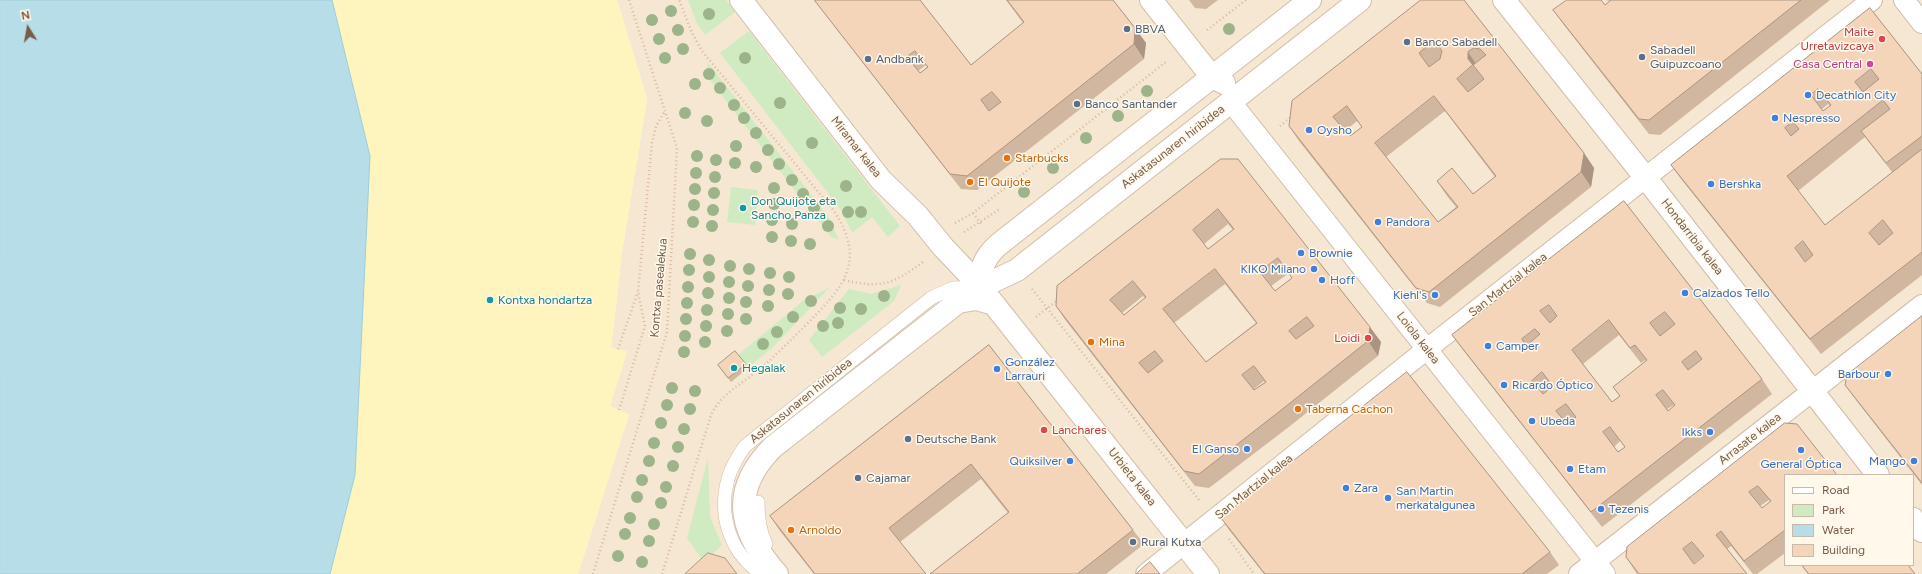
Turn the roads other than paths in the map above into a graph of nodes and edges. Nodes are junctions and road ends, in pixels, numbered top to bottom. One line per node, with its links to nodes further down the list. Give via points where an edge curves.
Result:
1 (741, 0): 13 (main road, Miramar kalea, via 881,180 918,216)
2 (1151, 0): 9 (main road)
3 (1310, 0): 9 (main road)
4 (1360, 0): 10 (main road, Askatasunaren hiribidea)
5 (1504, 0): 12 (main road, Hondarribia kalea)
6 (1872, 0): 12 (street, San Martzial kalea)
7 (1904, 0): 8 (street)
8 (1922, 23)
9 (1212, 76): 10 (main road, via 1227,84); 13 (main road, via 989,253 983,264)
10 (1253, 84): 11 (main road, Askatasunaren hiribidea)
11 (1231, 102): 13 (main road, Askatasunaren hiribidea); 15 (street, Loiola kalea)
12 (1646, 177): 15 (street, San Martzial kalea); 16 (main road, Hondarribia kalea)
13 (987, 295): 21 (main road, Urbieta kalea); 23 (lane, Askatasunaren hiribidea, via 953,288 931,298 745,446 728,478 724,516 740,553); 24 (main road, Askatasunaren hiribidea, via 958,302 786,437 761,460 752,474 746,491 746,526 761,556)
14 (1922, 305): 16 (street, Arrasate kalea)
15 (1426, 349): 21 (street, San Martzial kalea); 22 (street, Loiola kalea)
16 (1812, 391): 17 (main road, Hondarribia kalea); 22 (street, Arrasate kalea)
17 (1877, 474)
18 (758, 502): 25 (lane, via 762,536)
19 (1914, 520): 20 (main road)
20 (1922, 531)
21 (1184, 544): 26 (street, San Martzial kalea); 27 (main road, Urbieta kalea)
22 (1600, 568): 28 (street, Arrasate kalea)
23 (762, 574)
24 (777, 574)
25 (782, 574)
26 (1146, 574)
27 (1208, 574)
28 (1579, 574)

